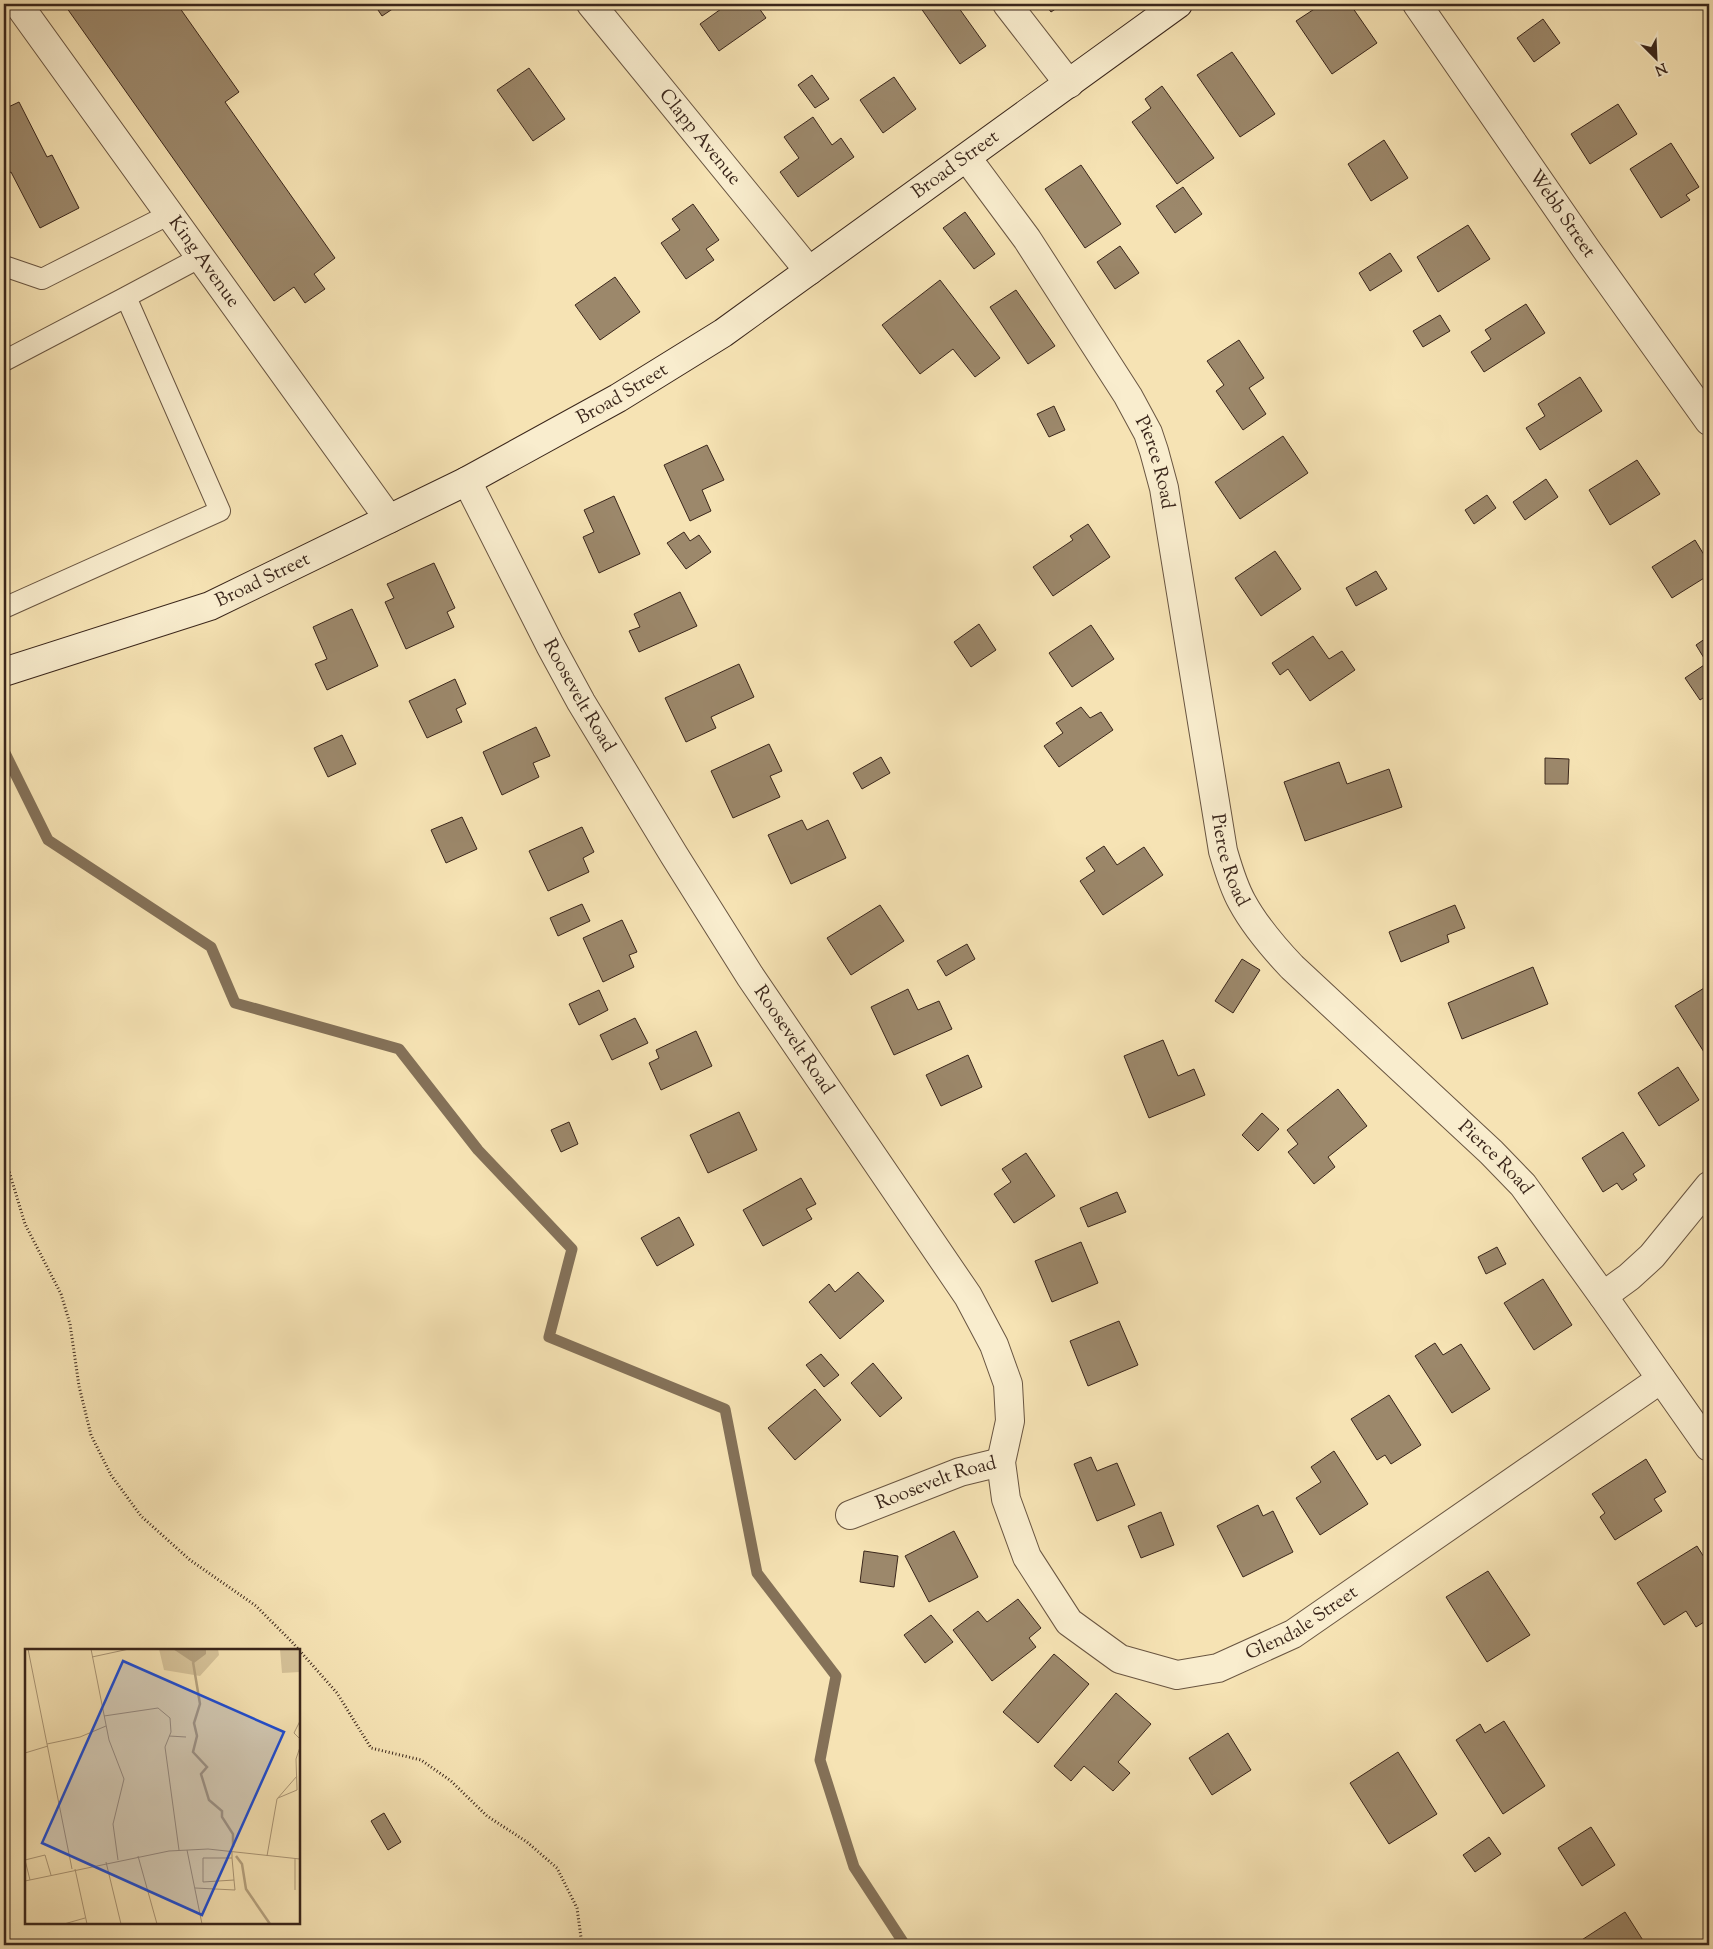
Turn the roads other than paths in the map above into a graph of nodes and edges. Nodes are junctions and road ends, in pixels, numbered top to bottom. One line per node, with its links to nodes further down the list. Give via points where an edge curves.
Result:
1 (18, 4): 8 (street, King Avenue)
2 (591, 4): 11 (street, Clapp Avenue)
3 (1007, 4): 6 (street)
4 (1178, 4): 6 (street, Broad Street)
5 (1417, 4): 14 (street, Webb Street)
6 (1069, 84): 7 (street, Broad Street)
7 (967, 158): 11 (street, Broad Street); 20 (street, Pierce Road, via 1027,239 1128,396 1148,433 1164,488 1223,851 1241,901 1292,967 1523,1185)
8 (170, 214): 9 (street, King Avenue); 10 (lane, via 42,279)
9 (200, 257): 12 (lane); 16 (street, King Avenue)
10 (4, 266)
11 (809, 271): 15 (street, Broad Street, via 681,360)
12 (126, 297): 13 (lane); 17 (lane, via 220,511)
13 (4, 361)
14 (1709, 421)
15 (467, 481): 16 (street, Broad Street); 23 (street, Roosevelt Road, via 581,702 664,838 750,976 968,1296 994,1345 1008,1384 1010,1421)
16 (389, 519): 18 (street, Broad Street, via 210,606)
17 (4, 608)
18 (4, 672)
19 (1709, 1186): 20 (street, via 1652,1256)
20 (1603, 1296): 21 (street, Pierce Road)
21 (1661, 1379): 22 (street, Pierce Road); 23 (street, Glendale Street, via 1294,1634 1218,1668 1176,1676 1120,1659 1069,1622 1027,1557 1006,1499)
22 (1709, 1447)
23 (1001, 1462): 24 (street, Roosevelt Road, via 960,1472)
24 (850, 1515)

